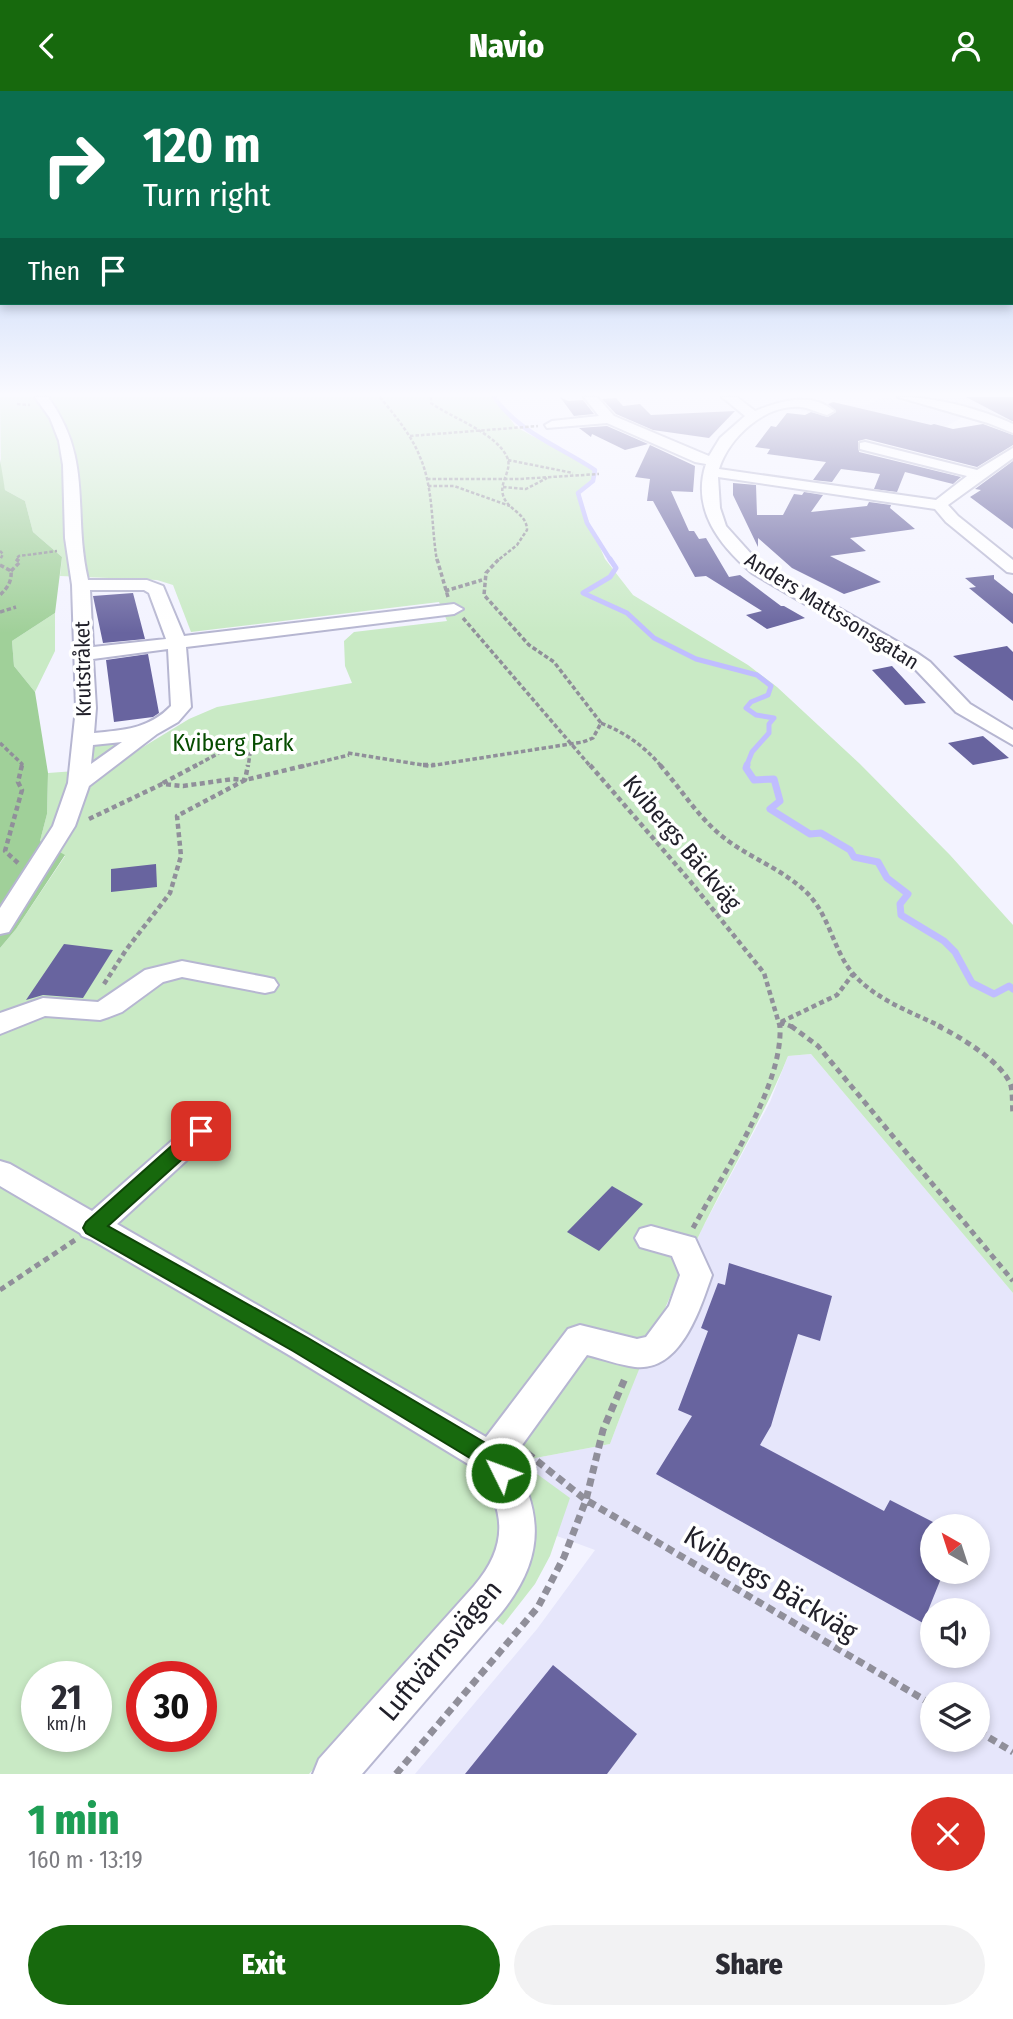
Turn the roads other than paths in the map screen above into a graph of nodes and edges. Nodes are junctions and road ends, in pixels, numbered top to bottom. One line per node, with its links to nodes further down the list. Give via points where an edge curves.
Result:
1 (979, 475): 5 (street)
2 (72, 476): 7 (street, Krutstråket, via 75,567)
3 (712, 476): 12 (street, Anders Mattssonsgatan, via 710,502 719,527 736,551 787,588 923,666 963,708)
4 (769, 476): 5 (street)
5 (940, 505): 6 (street)
6 (1013, 568)
7 (81, 585): 9 (street, via 147,585 157,590); 10 (street, Krutstråket)
8 (454, 609): 9 (street)
9 (177, 643): 10 (street); 11 (street, via 181,706)
10 (85, 654): 13 (street, Krutstråket)
11 (150, 732): 13 (street); 14 (street)
12 (1013, 739)
13 (82, 740): 14 (street, Krutstråket)
14 (79, 783): 15 (street, Krutstråket, via 64,826)
15 (0, 927)
16 (261, 975): 17 (street, via 167,971 113,1006 86,1012 43,1007)
17 (0, 1025)
18 (201, 1131): 20 (street)
19 (0, 1172): 20 (street, Luftvärnsvägen)
20 (93, 1228): 22 (street, Luftvärnsvägen)
21 (650, 1238): 22 (street, via 684,1247 696,1275 683,1312 656,1349 636,1353 580,1339)
22 (491, 1459): 23 (street, Luftvärnsvägen, via 514,1497 518,1523 511,1566)
23 (334, 1774)

